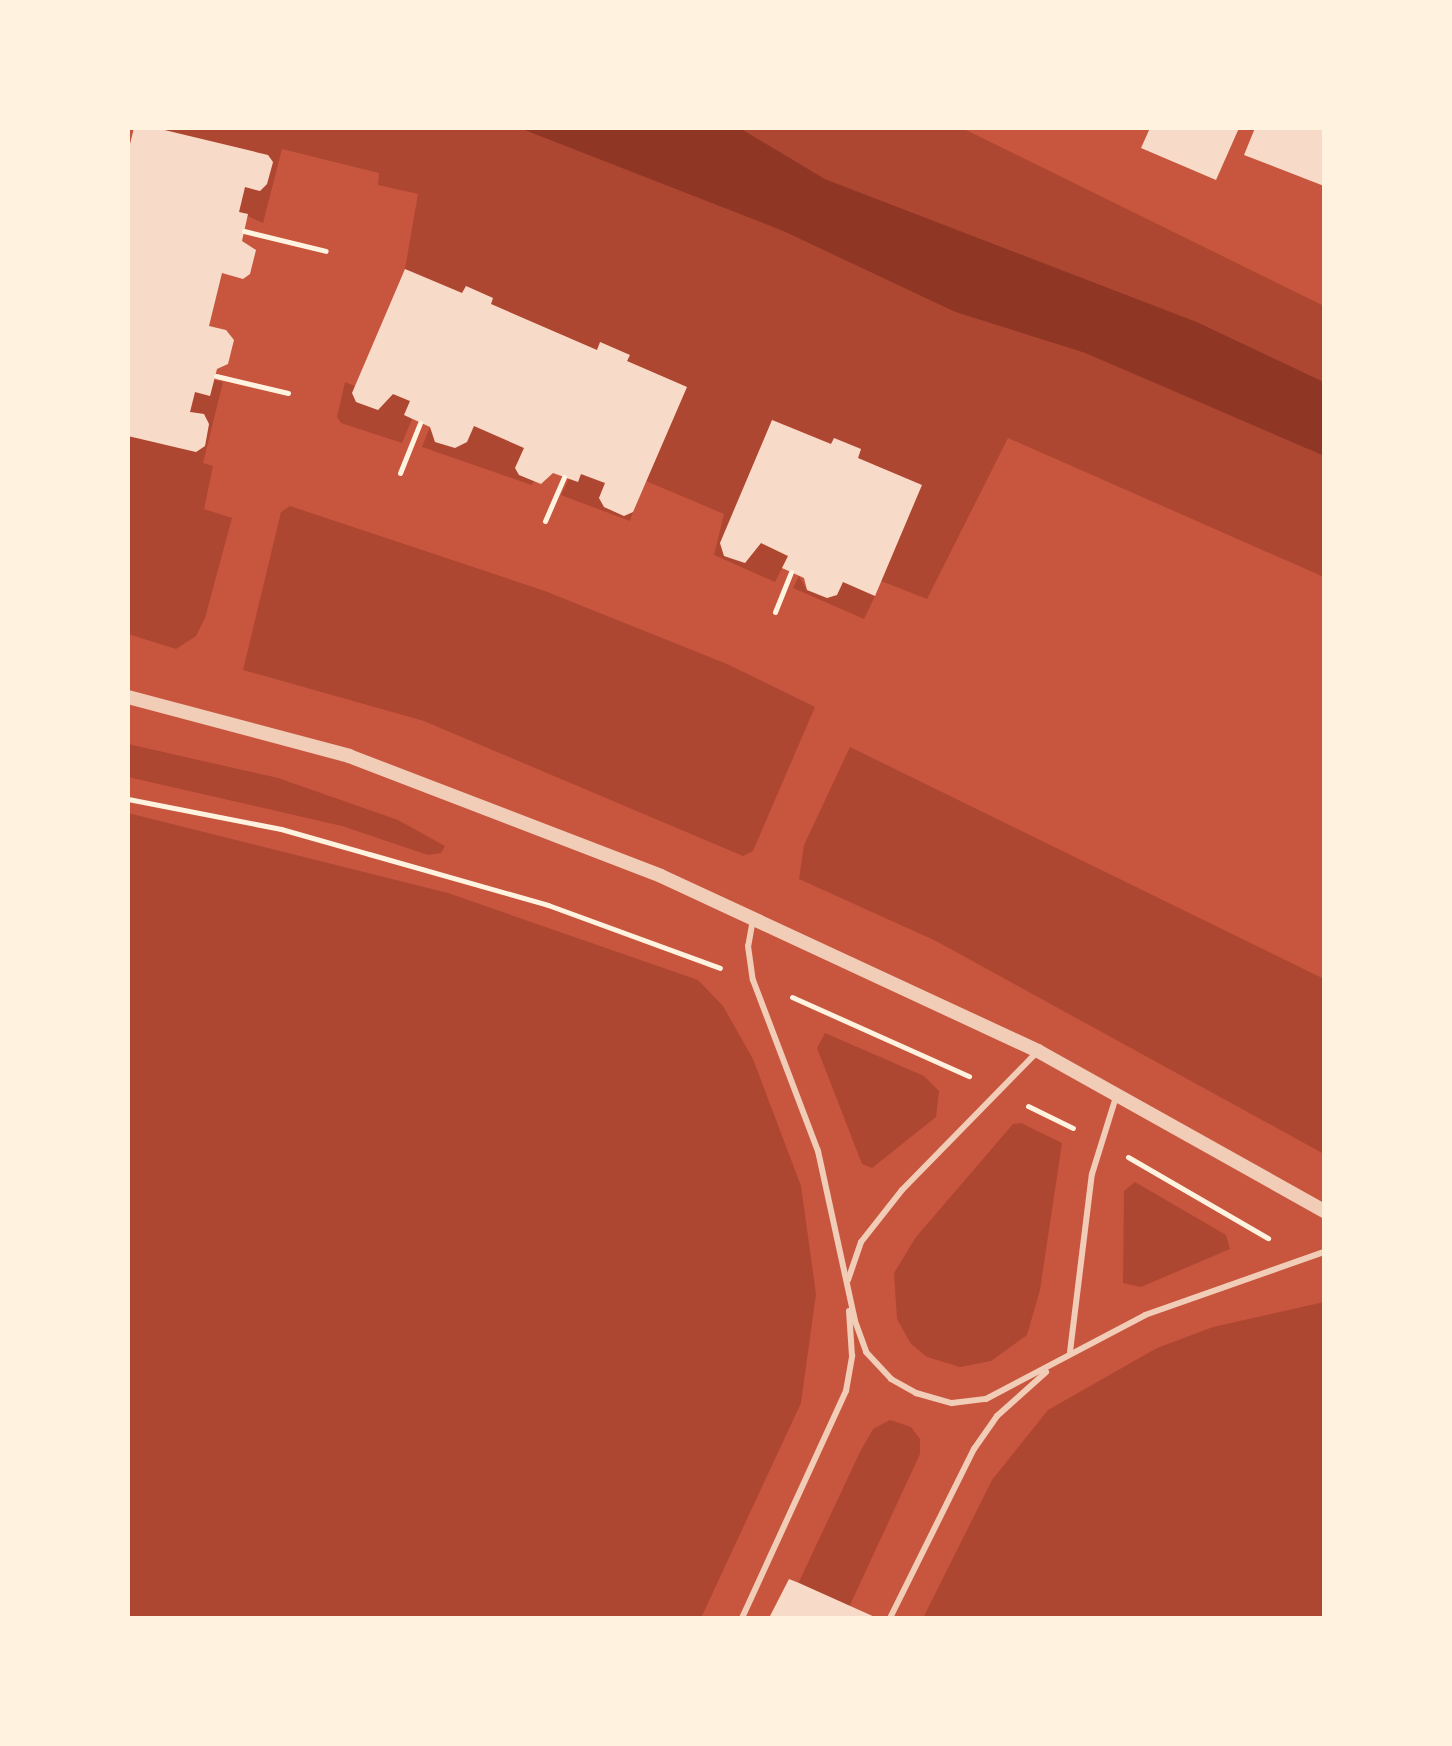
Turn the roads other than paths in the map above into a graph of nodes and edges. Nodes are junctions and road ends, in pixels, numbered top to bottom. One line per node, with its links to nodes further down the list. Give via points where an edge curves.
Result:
1 (128, 697): 2 (street, via 410,776 587,845)
2 (753, 919): 3 (street); 7 (lane, via 748,946 753,980 818,1151)
3 (1038, 1051): 4 (street); 7 (lane, via 995,1089 877,1221 861,1242)
4 (1117, 1094): 5 (street); 8 (lane, via 1100,1142)
5 (1324, 1211)
6 (1324, 1252): 8 (lane, via 1183,1300)
7 (848, 1280): 8 (lane, via 866,1352 891,1379 916,1393 952,1403 986,1399); 9 (lane, via 852,1356 846,1391)
8 (1072, 1351): 10 (lane, via 997,1416 974,1449)
9 (742, 1618)
10 (890, 1618)

